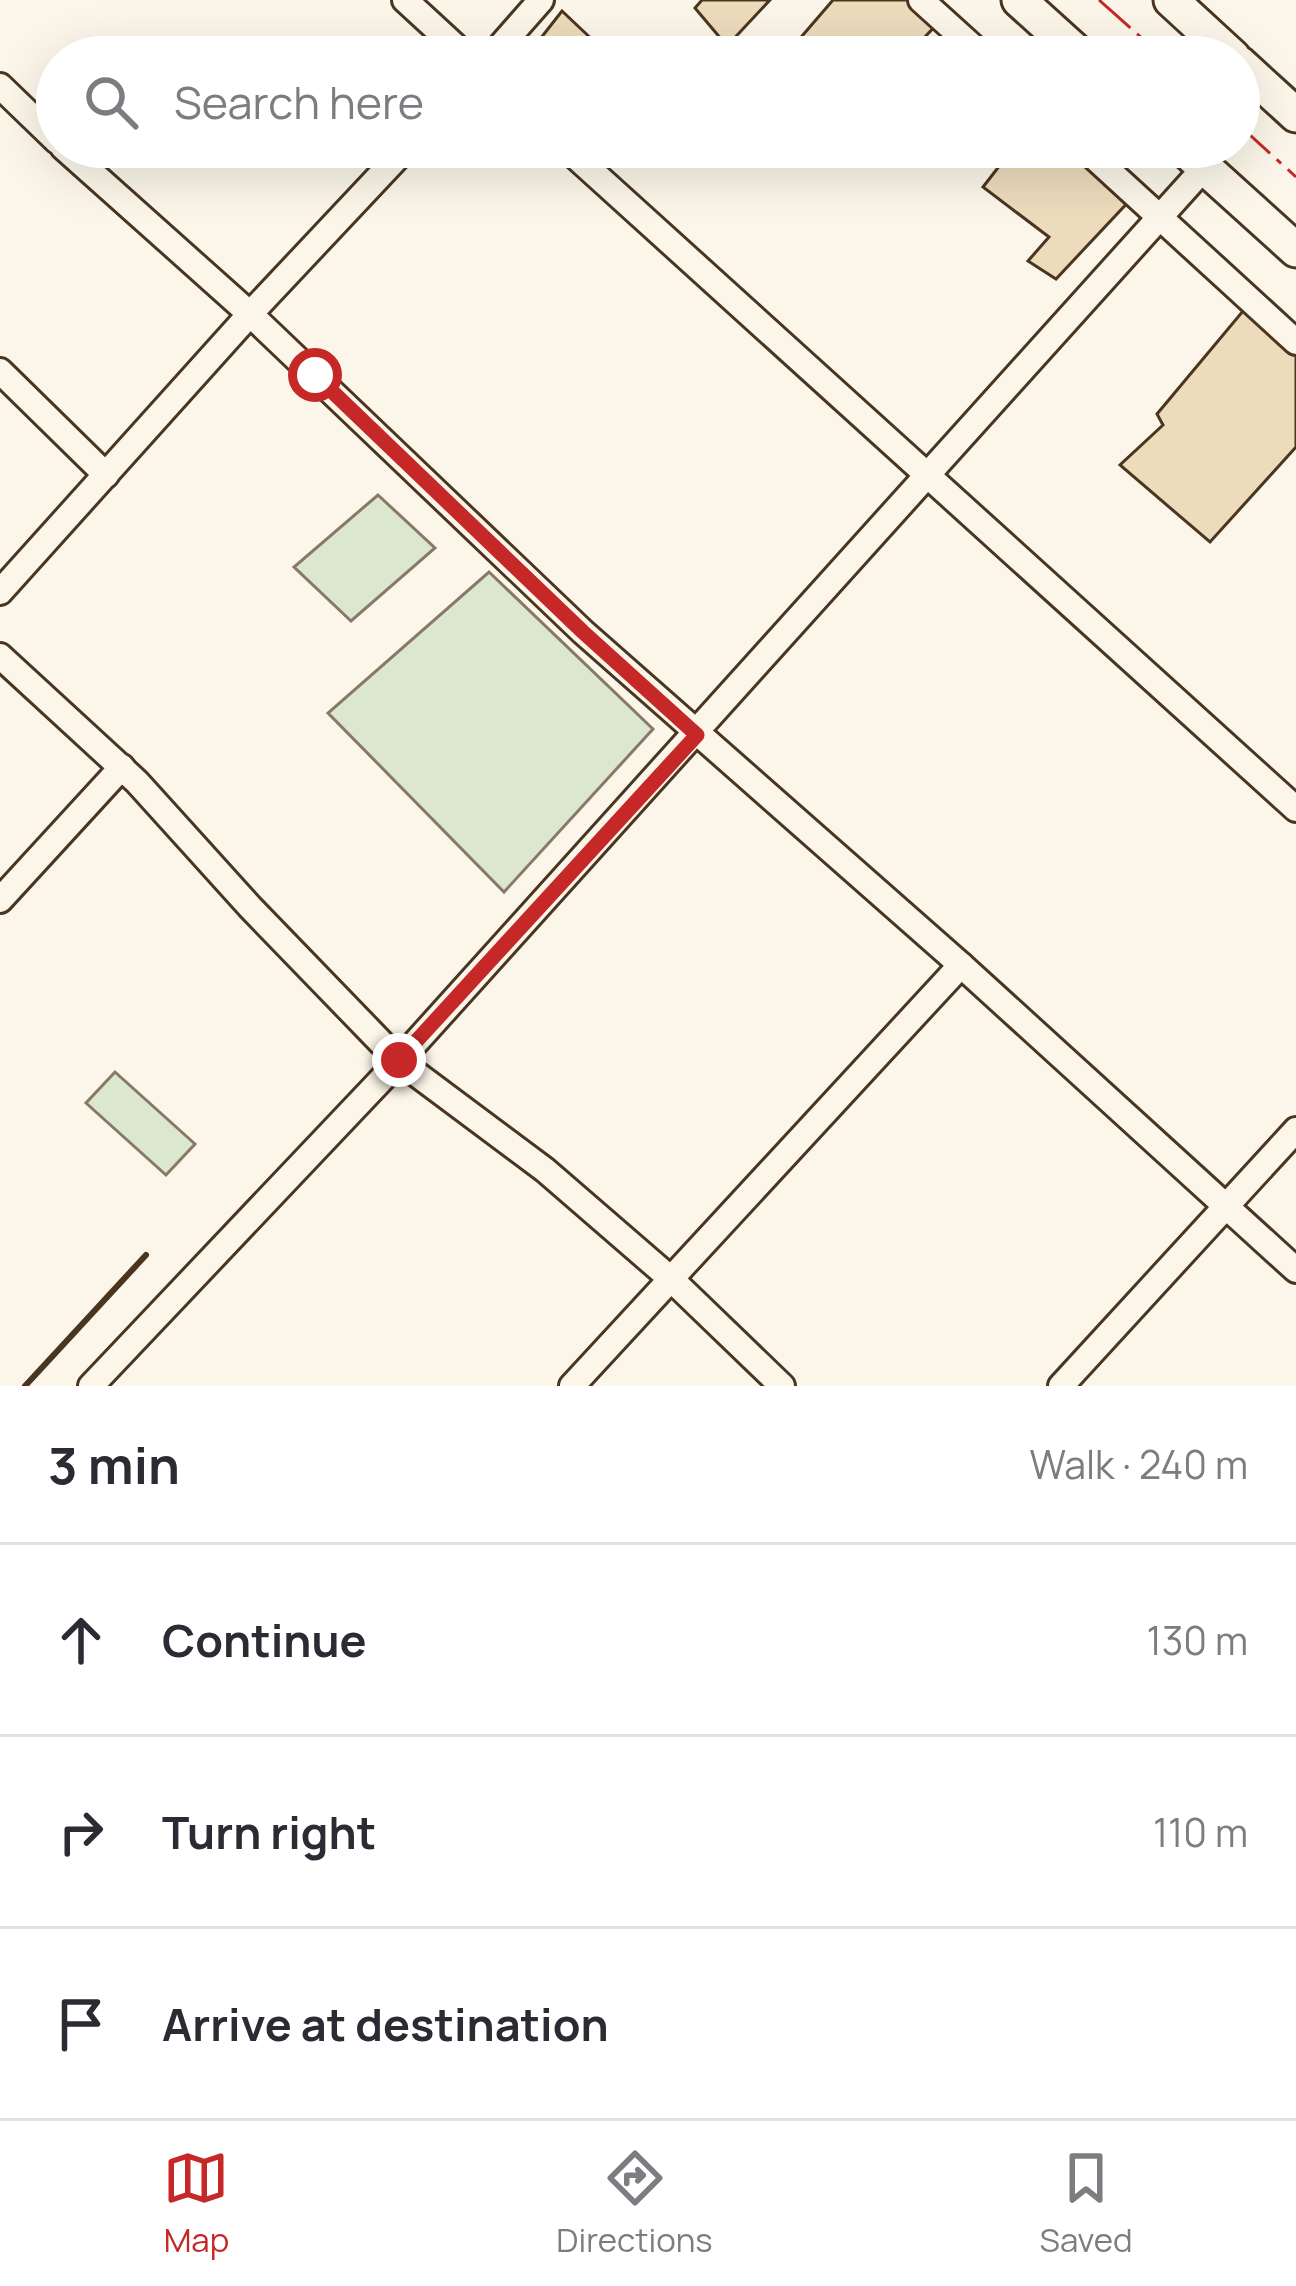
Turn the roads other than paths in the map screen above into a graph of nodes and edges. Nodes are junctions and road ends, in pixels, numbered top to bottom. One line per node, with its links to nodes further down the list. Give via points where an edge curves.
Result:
1 (405, 0): 6 (street)
2 (541, 0): 7 (street)
3 (920, 0): 8 (street)
4 (1019, 0): 9 (main road)
5 (1176, 2): 10 (main road)
6 (444, 36)
7 (509, 36)
8 (960, 36)
9 (1059, 36)
10 (1211, 36)
11 (1260, 82): 13 (main road)
12 (0, 86): 14 (street)
13 (1296, 116)
14 (36, 121)
15 (87, 168): 23 (street)
16 (387, 168): 23 (street)
17 (588, 168): 27 (street)
18 (1106, 168): 21 (street)
19 (1188, 168): 21 (street)
20 (1206, 168): 22 (main road)
21 (1160, 216): 24 (street); 27 (street)
22 (1296, 250)
23 (250, 314): 26 (street); 30 (street)
24 (1296, 342)
25 (0, 370): 26 (street)
26 (106, 476): 28 (street)
27 (926, 478): 30 (street); 32 (street)
28 (0, 592)
29 (0, 656): 31 (street)
30 (697, 735): 34 (street); 35 (street)
31 (122, 767): 33 (street); 35 (street)
32 (1296, 809)
33 (0, 900)
34 (961, 964): 37 (street); 39 (street)
35 (399, 1060): 39 (street); 40 (street)
36 (1296, 1130): 37 (street)
37 (1228, 1204): 38 (street); 43 (street)
38 (1296, 1270)
39 (671, 1279): 41 (street); 42 (street)
40 (91, 1386)
41 (572, 1386)
42 (782, 1386)
43 (1061, 1386)

